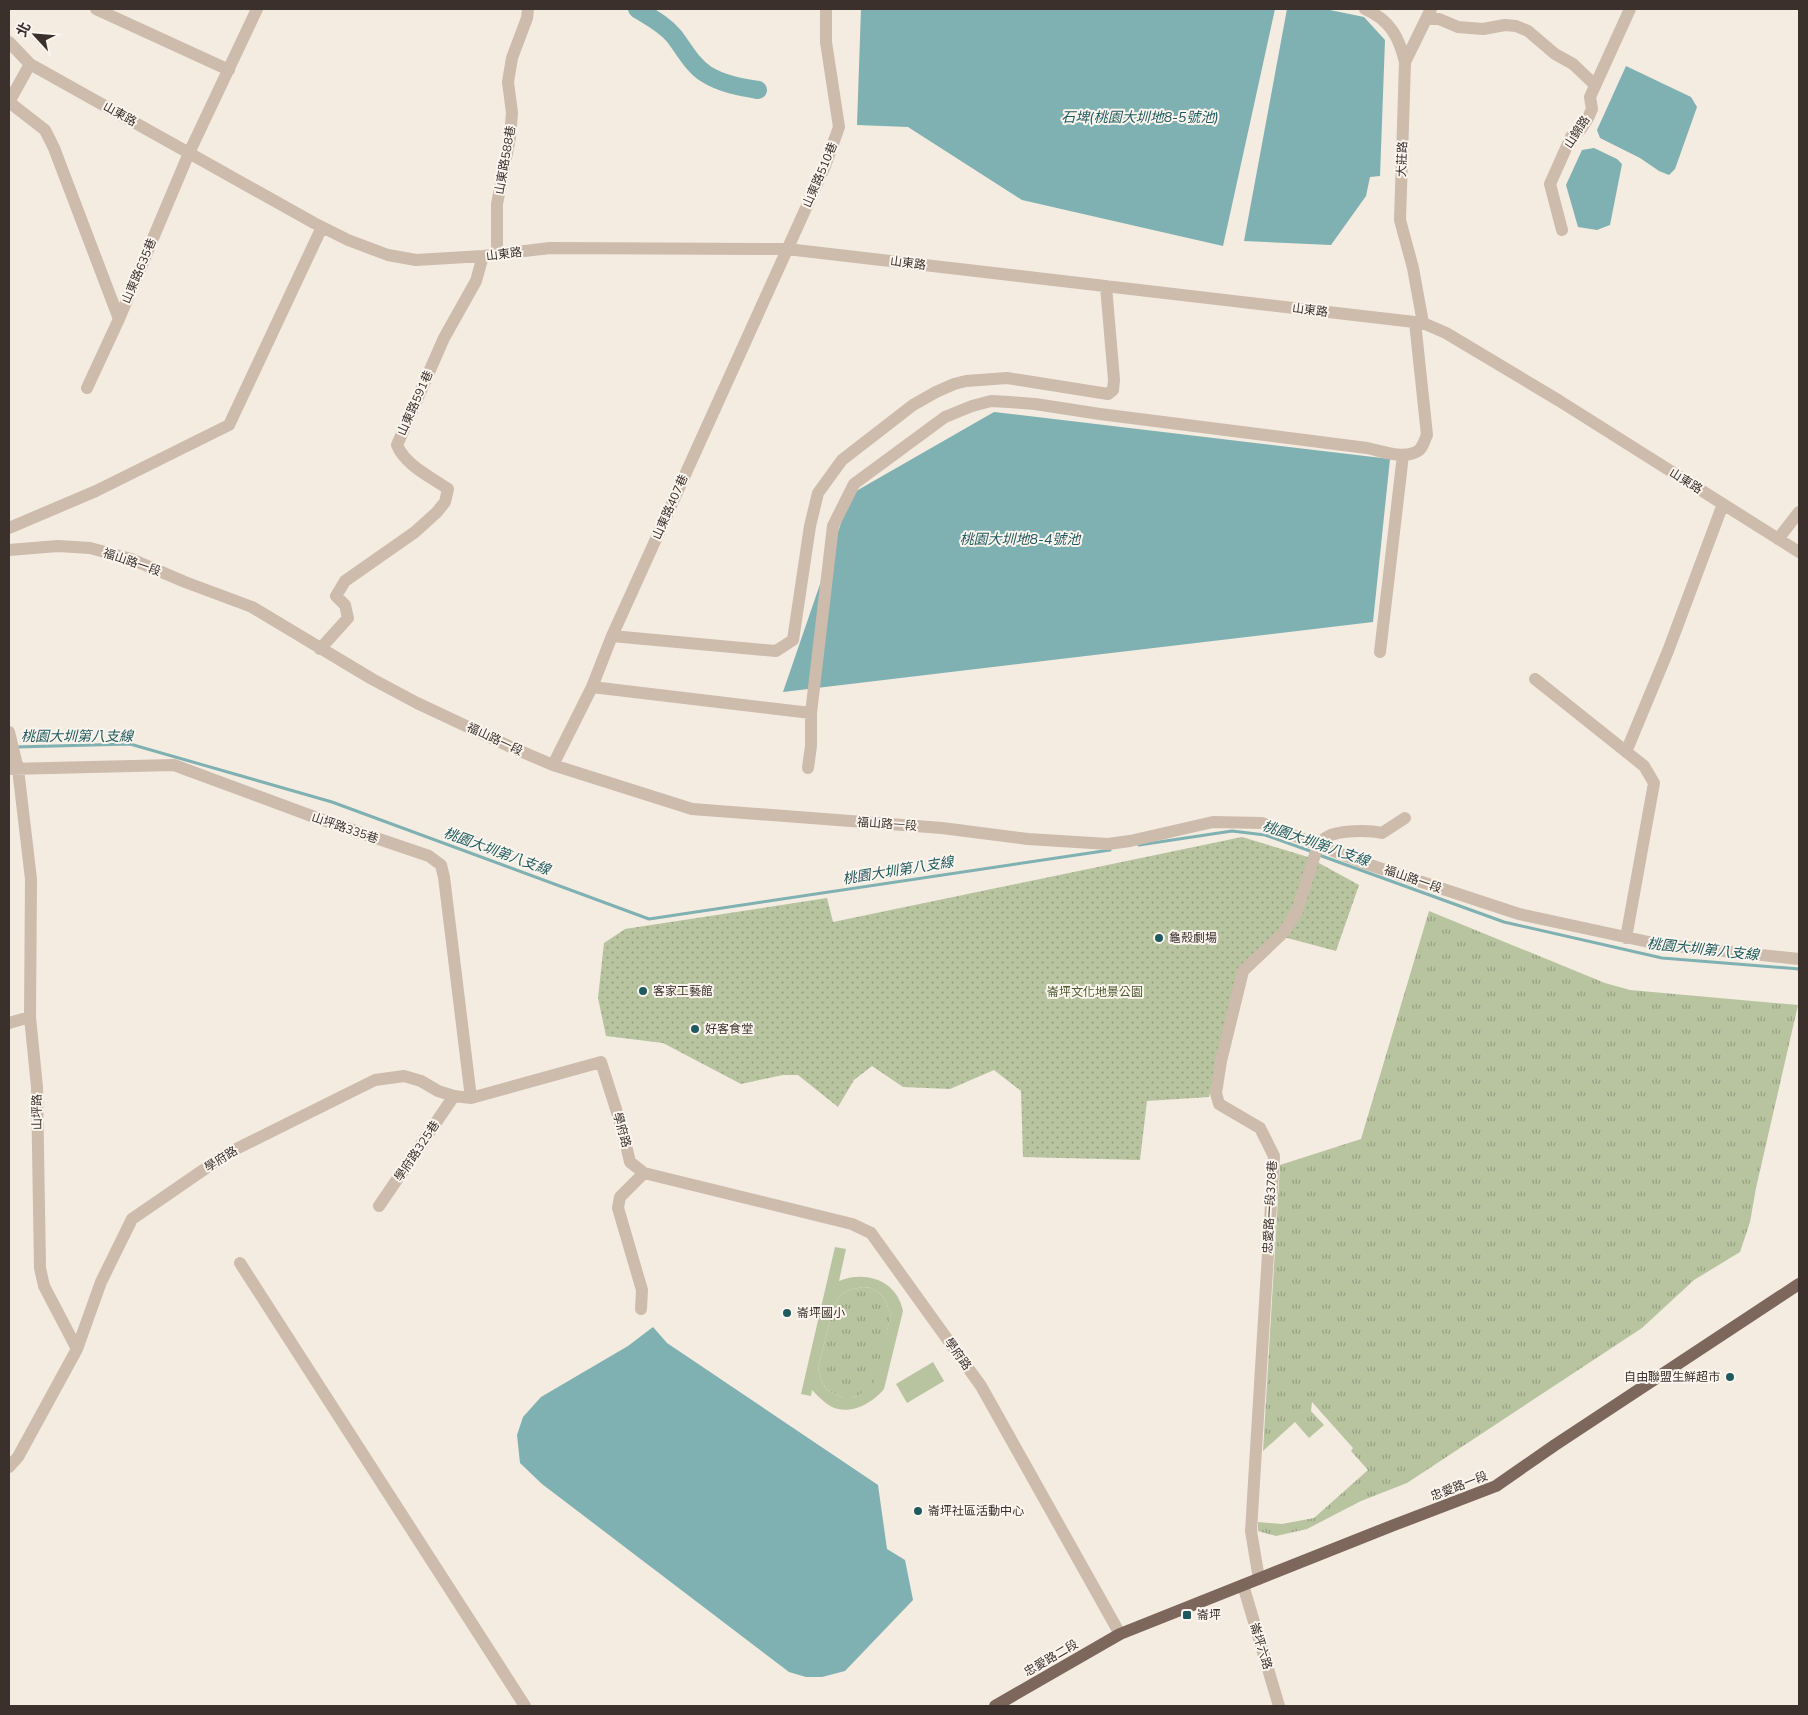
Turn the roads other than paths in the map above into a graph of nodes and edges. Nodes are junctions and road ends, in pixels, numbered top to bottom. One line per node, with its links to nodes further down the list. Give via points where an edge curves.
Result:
1 (96, 9): 11 (street)
2 (257, 9): 11 (street, 山東路635巷)
3 (528, 9): 18 (street, 山東路588巷, via 508,82 512,113 497,204)
4 (826, 9): 17 (street, 山東路510巷, via 826,42 839,127 826,166)
5 (1365, 9): 9 (street, 大莊路, via 1390,26 1400,43)
6 (1630, 9): 12 (street, 山錦路)
7 (1428, 14): 9 (street); 12 (street, via 1458,27 1505,25 1528,31 1555,54 1573,64)
8 (9, 42): 10 (street, 山東路)
9 (1405, 62): 22 (street, 大莊路, via 1400,220 1413,268)
10 (30, 64): 13 (street); 14 (street, 山東路)
11 (229, 70): 14 (street, 山東路635巷)
12 (1595, 85): 16 (street, 山錦路, via 1588,118 1571,137 1550,184)
13 (9, 102): 21 (street, via 34,120 50,139)
14 (189, 153): 15 (street, 山東路); 21 (street, 山東路635巷)
15 (322, 227): 19 (street, 山東路, via 388,256 416,260); 27 (street, via 230,425 96,491)
16 (1562, 230)
17 (787, 249): 18 (street, 山東路, via 550,248); 20 (street, 山東路); 31 (street, 山東路407巷)
18 (497, 255): 19 (street, 山東路)
19 (483, 256): 32 (street, 山東路591巷, via 476,281 444,338 397,445 407,460 448,489 445,502 415,532 345,581 336,596 345,605 348,618)
20 (1106, 286): 22 (street, 山東路); 31 (street, via 1114,380 1113,390 1108,394 1007,378 954,384 913,405 842,460 818,493 793,640 776,651)
21 (119, 319): 23 (street, 山東路635巷)
22 (1418, 323): 24 (street, 大莊路, via 1426,435 1422,448 1416,453); 25 (street, 山東路, via 1446,333)
23 (87, 388)
24 (1403, 455): 33 (street); 36 (street, via 1027,403 991,401 945,417 854,484 833,526)
25 (1723, 504): 28 (street, 山東路); 38 (street)
26 (1799, 512): 28 (street)
27 (9, 528)
28 (1778, 539): 30 (street, 山東路)
29 (9, 550): 32 (street, 福山路一段, via 58,546 90,548 131,559 252,607)
30 (1799, 552)
31 (612, 636): 35 (street, 山東路407巷)
32 (320, 649): 39 (street, 福山路一段, via 417,703)
33 (1380, 652)
34 (1535, 679): 38 (street)
35 (592, 686): 36 (street); 39 (street, 山東路407巷)
36 (811, 713): 40 (street)
37 (11, 742): 41 (street, 山坪路)
38 (1626, 752): 44 (street, via 1644,766 1654,783)
39 (553, 765): 43 (street, 福山路一段, via 692,809 1108,844 1213,822 1262,823)
40 (808, 768)
41 (13, 769): 46 (street, 山坪路, via 31,879); 49 (street, 山坪路335巷, via 174,765 429,856 440,865 444,877)
42 (1405, 818): 43 (street, via 1382,832 1335,833 1325,837)
43 (1317, 851): 44 (street, 福山路一段, via 1519,914); 57 (street, 忠愛路一段378巷, via 1297,910 1284,932 1243,971 1216,1093 1219,1104 1260,1128 1274,1156 1251,1531)
44 (1626, 938): 45 (street, 福山路一段)
45 (1799, 959)
46 (30, 1017): 47 (street); 55 (street, 山坪路, via 37,1087 40,1268 44,1286)
47 (9, 1023)
48 (454, 1096): 49 (street, 學府路); 51 (street, 學府路325巷); 55 (street, 學府路, via 404,1076 375,1080 228,1152 132,1219 101,1282)
49 (472, 1098): 50 (street, 學府路, via 601,1062 630,1162)
50 (644, 1173): 54 (street, via 620,1197 618,1208 642,1290); 59 (street, 學府路, via 852,1224 872,1233 981,1386)
51 (379, 1206)
52 (240, 1263): 60 (street)
53 (1799, 1284): 57 (main road, 忠愛路一段, via 1496,1486)
54 (641, 1309)
55 (77, 1349): 56 (street, via 18,1457)
56 (9, 1467)
57 (1259, 1579): 58 (main road, 忠愛路一段)
58 (1243, 1586): 59 (main road, 忠愛路一段); 62 (street, 崙坪六路)
59 (1120, 1634): 61 (main road, 忠愛路二段)
60 (525, 1706)
61 (995, 1706)
62 (1279, 1706)

